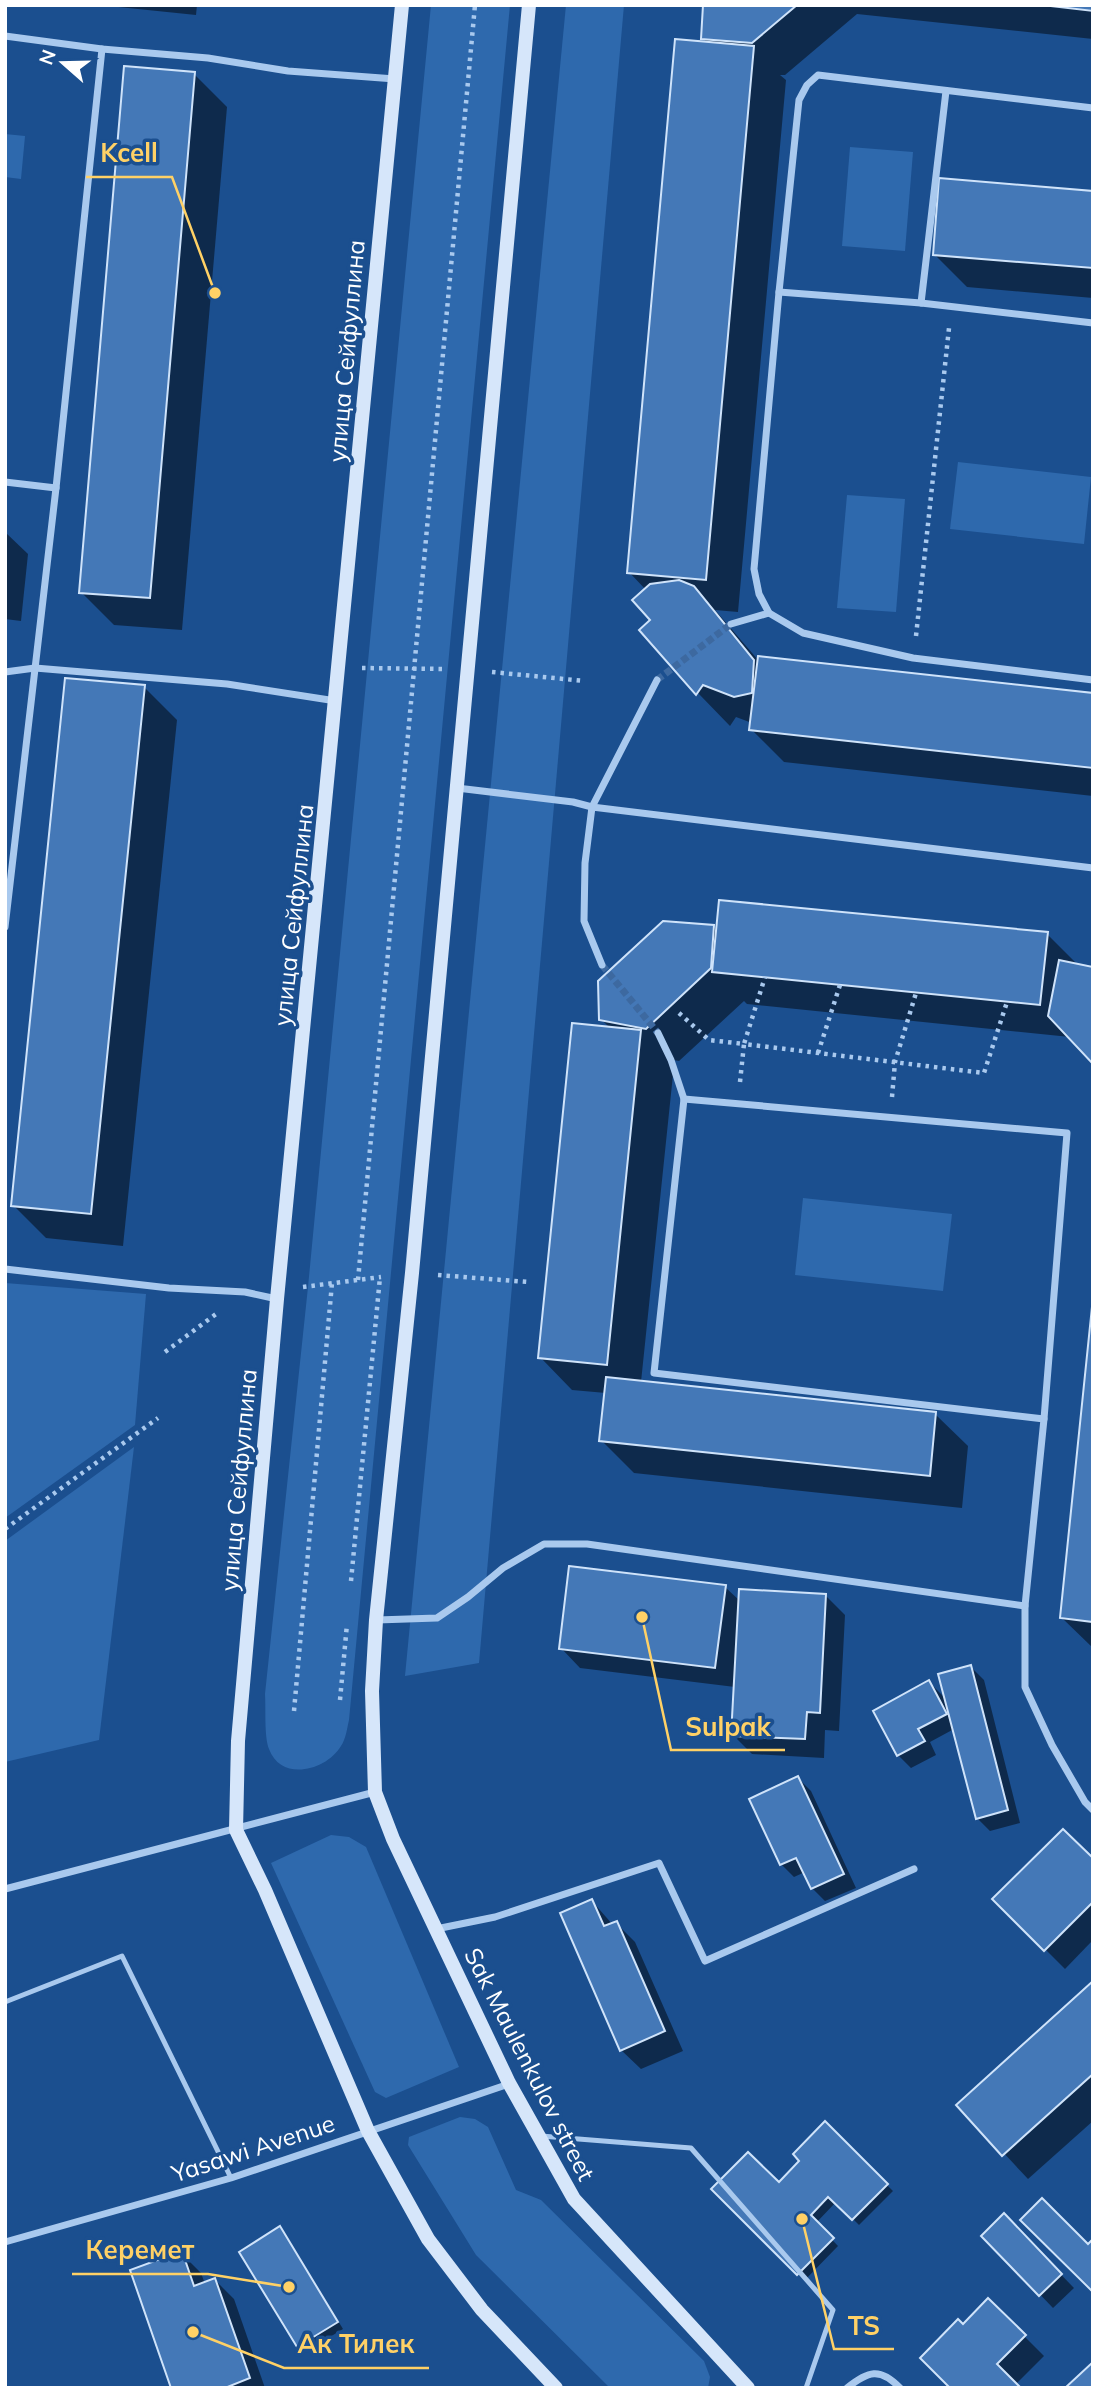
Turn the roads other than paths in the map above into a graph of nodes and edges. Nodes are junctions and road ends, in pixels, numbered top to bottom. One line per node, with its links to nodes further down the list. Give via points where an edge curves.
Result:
1 (402, 5): 5 (main road, улица Сейфуллина)
2 (529, 5): 20 (main road)
3 (5, 36): 4 (street)
4 (102, 49): 5 (street); 12 (street)
5 (395, 79): 19 (main road, улица Сейфуллина)
6 (946, 91): 7 (street); 8 (street, via 818,75 807,85 799,100); 9 (street)
7 (1093, 108)
8 (779, 292): 9 (street); 13 (street, via 754,569)
9 (921, 303): 10 (street)
10 (1093, 323)
11 (5, 482): 12 (street)
12 (56, 488): 15 (street)
13 (769, 614): 14 (street); 18 (street, via 803,633 914,658)
14 (731, 624)
15 (35, 668): 16 (street); 19 (street, via 227,684); 23 (street)
16 (5, 672)
17 (657, 680): 21 (street)
18 (1093, 680)
19 (337, 702): 28 (main road, улица Сейфуллина)
20 (457, 788): 21 (street); 31 (main road)
21 (592, 807): 22 (street); 24 (street, via 584,920)
22 (1093, 868)
23 (5, 927)
24 (602, 965)
25 (658, 1033): 26 (street)
26 (684, 1099): 29 (street, via 654,1373); 29 (street, via 1067,1133)
27 (5, 1269): 28 (street)
28 (277, 1299): 34 (main road, улица Сейфуллина, via 238,1741)
29 (1044, 1419): 30 (street)
30 (1025, 1606): 31 (street, via 587,1544 544,1544 503,1568 437,1618); 33 (street, via 1025,1687 1052,1745)
31 (376, 1620): 32 (main road)
32 (374, 1792): 34 (street); 37 (main road, Sak Maulenkulov street)
33 (1093, 1810)
34 (236, 1830): 36 (street); 40 (main road)
35 (914, 1869): 37 (street, via 705,1961 659,1863 495,1917)
36 (5, 1889)
37 (436, 1929): 39 (main road, Sak Maulenkulov street)
38 (5, 2001): 42 (lane, via 122,1956)
39 (509, 2083): 40 (street, Yasawi Avenue); 41 (main road, Sak Maulenkulov street)
40 (368, 2131): 42 (street, Yasawi Avenue); 45 (main road, via 428,2239 482,2310)
41 (537, 2136): 44 (main road, Sak Maulenkulov street, via 574,2199); 46 (lane, via 691,2148 833,2310)
42 (231, 2178): 43 (street, Yasawi Avenue)
43 (5, 2242)
44 (742, 2386)
45 (556, 2388)
46 (806, 2388)
47 (847, 2388): 48 (street, via 864,2374 878,2374)
48 (901, 2388)

